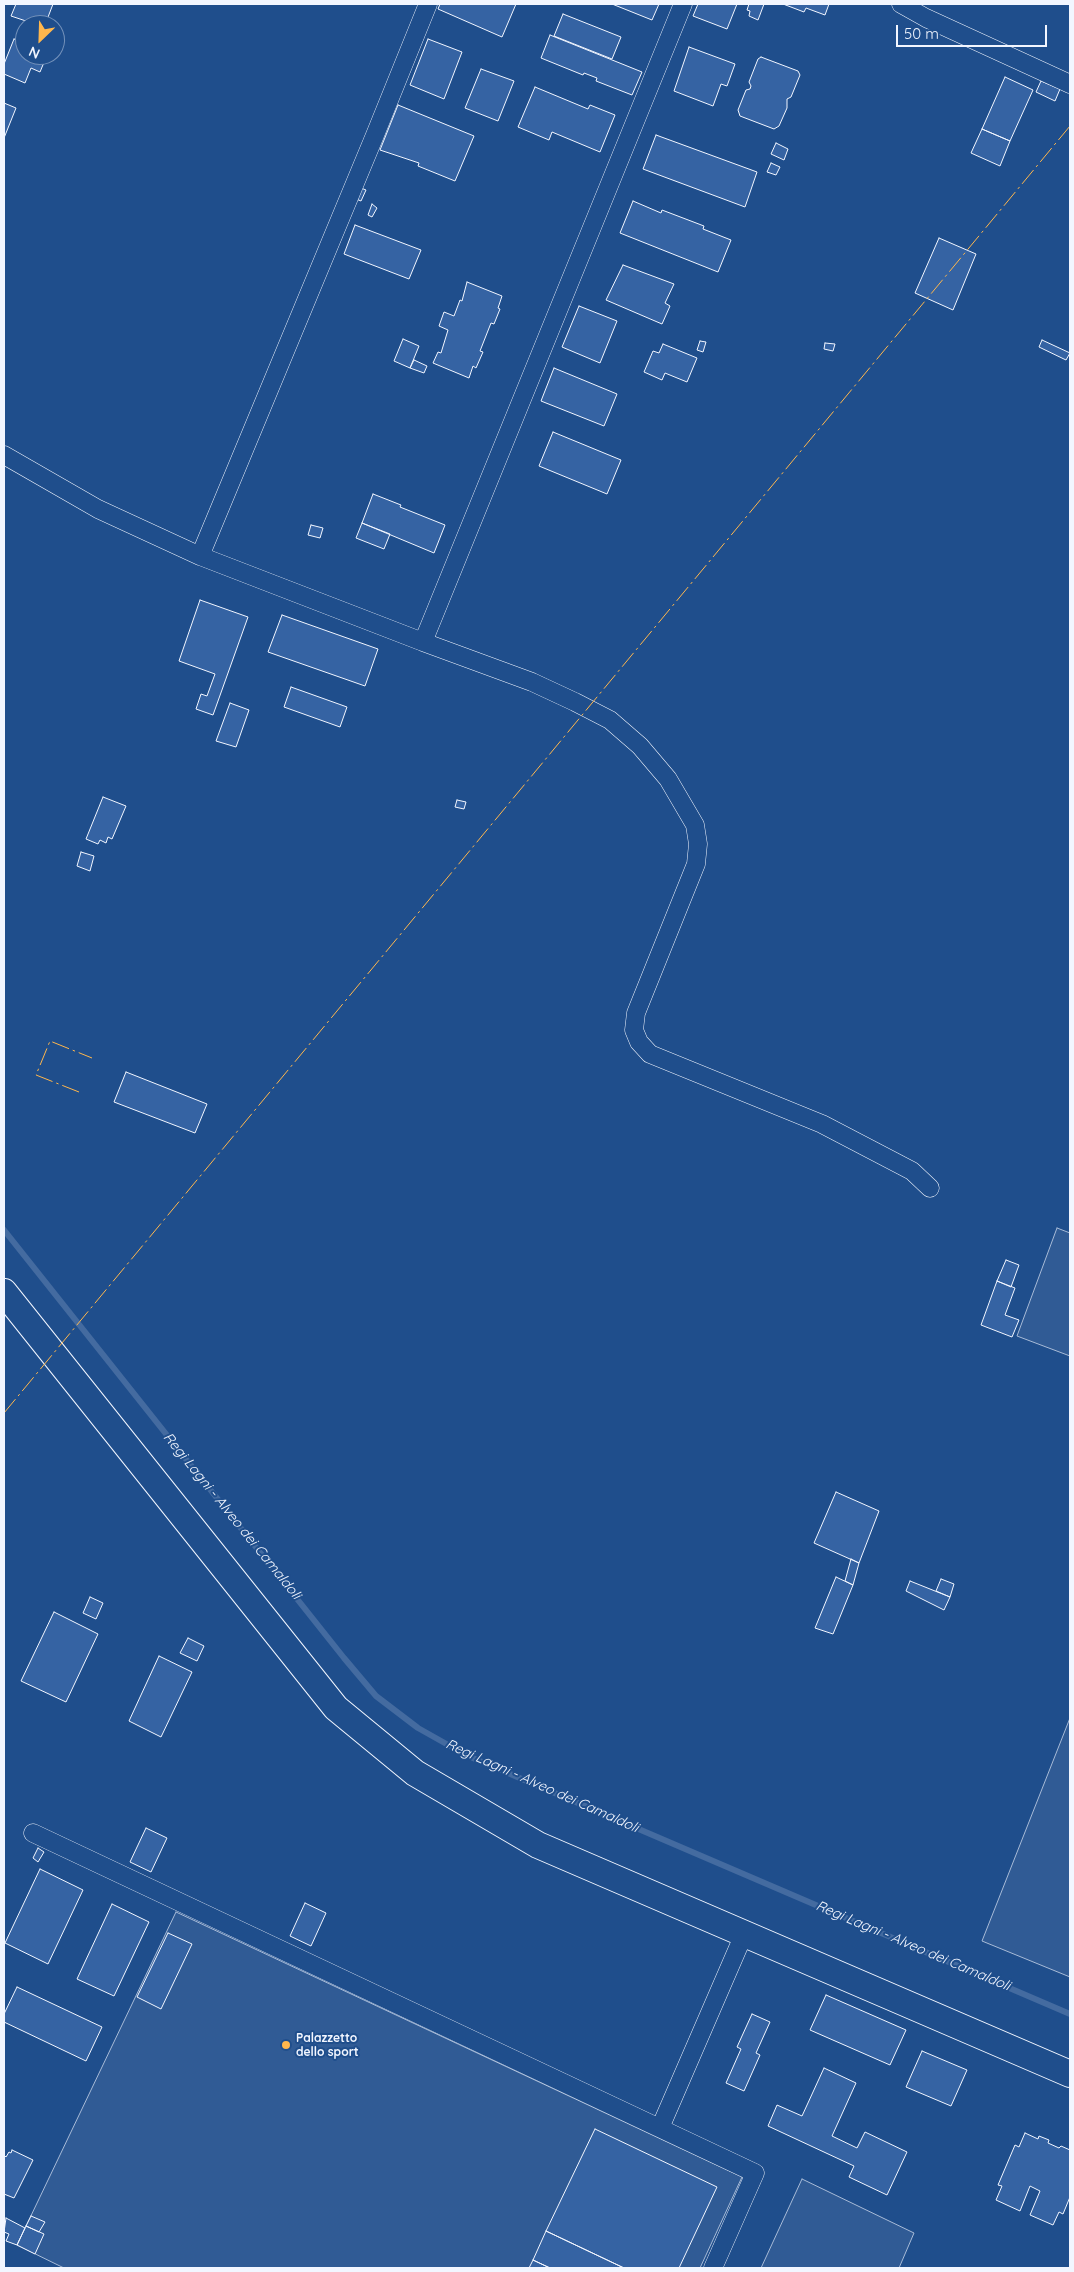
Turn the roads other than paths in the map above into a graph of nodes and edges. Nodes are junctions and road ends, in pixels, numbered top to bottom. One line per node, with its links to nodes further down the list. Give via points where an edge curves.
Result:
1 (428, 4): 6 (street)
2 (683, 4): 7 (street)
3 (900, 4): 4 (street)
4 (1070, 84)
5 (4, 455): 6 (street, via 98,509)
6 (200, 556): 7 (street)
7 (423, 642): 8 (street, via 532,682 610,720 640,746 668,779 695,824 696,864 636,1013 634,1030 644,1048 664,1061 822,1124 912,1171)
8 (930, 1188)
9 (4, 1292): 11 (street, via 336,1708 415,1773 538,1845)
10 (33, 1833): 13 (street)
11 (744, 1934): 12 (street); 13 (street)
12 (1070, 2074)
13 (660, 2128): 14 (street, via 755,2173)
14 (713, 2268)

